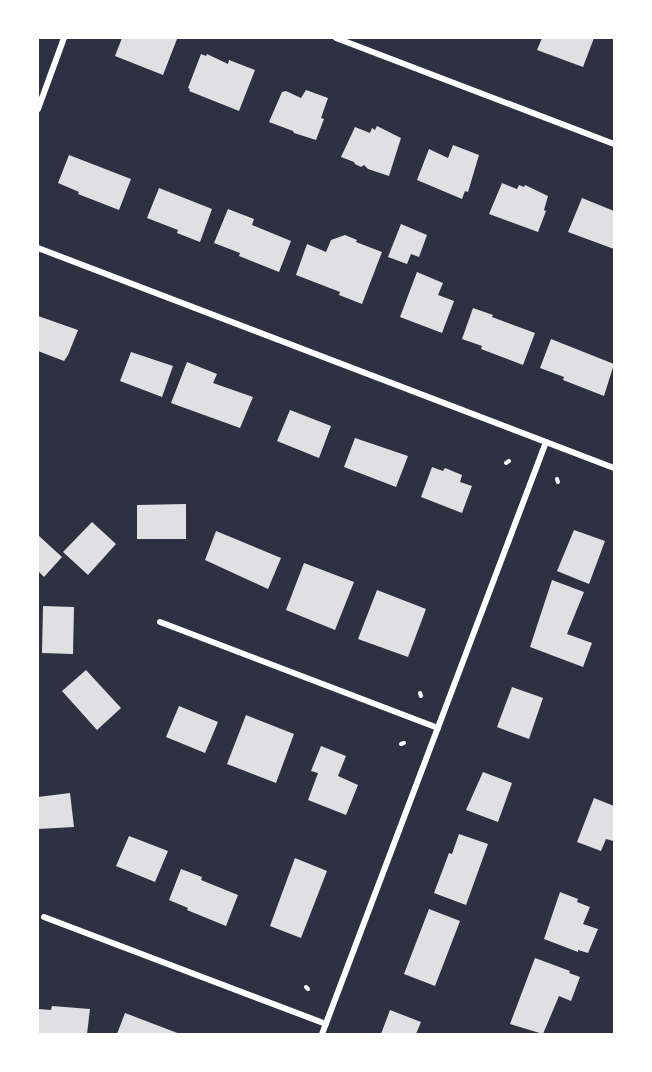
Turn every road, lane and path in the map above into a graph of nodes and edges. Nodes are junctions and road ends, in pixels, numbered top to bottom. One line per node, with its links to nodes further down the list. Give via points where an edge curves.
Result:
1 (64, 38): 3 (street)
2 (336, 38): 4 (street)
3 (38, 109)
4 (615, 144)
5 (38, 248): 6 (street)
6 (546, 442): 7 (street); 9 (street)
7 (615, 468)
8 (160, 622): 9 (street)
9 (438, 728): 11 (street)
10 (44, 917): 11 (street)
11 (326, 1024): 12 (street)
12 (322, 1035)

